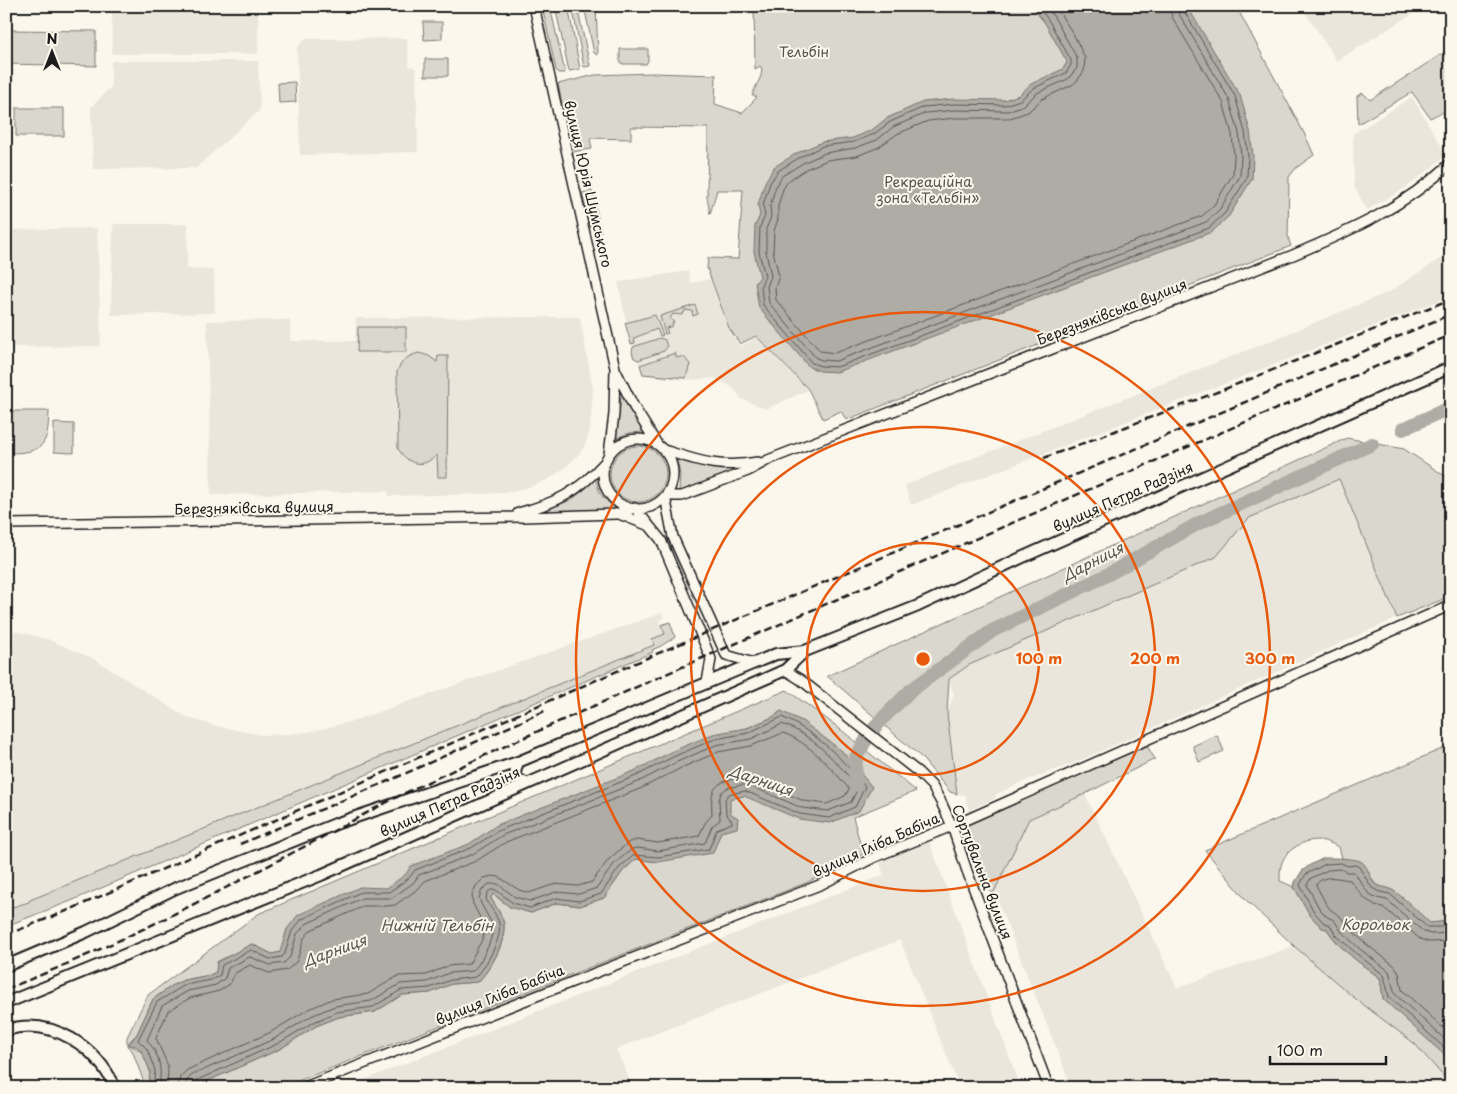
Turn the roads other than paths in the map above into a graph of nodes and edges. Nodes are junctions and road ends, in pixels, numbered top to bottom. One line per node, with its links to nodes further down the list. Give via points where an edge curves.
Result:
1 (534, 6): 4 (street, вулиця Юрія Шумського)
2 (1451, 163): 7 (street, Березняківська вулиця, via 1408,198 1351,231)
3 (1451, 367): 17 (main road, вулиця Петра Радзіня, via 918,606)
4 (615, 368): 5 (street, вулиця Юрія Шумського, via 634,407); 6 (street, вулиця Юрія Шумського, via 614,414)
5 (660, 447): 6 (street, via 647,440 631,440 620,444); 7 (street, Березняківська вулиця, via 709,464 741,465); 8 (street, via 670,460 673,471)
6 (607, 458): 10 (street, via 603,474 608,491 622,505); 12 (street, Березняківська вулиця, via 585,484 568,495)
7 (768, 460): 9 (street, Березняківська вулиця)
8 (665, 496): 9 (street, Березняківська вулиця); 10 (street, via 652,506); 14 (street)
9 (682, 496): 14 (street, via 674,507)
10 (635, 508): 11 (street, Березняківська вулиця); 15 (street)
11 (616, 514): 12 (street, Березняківська вулиця); 15 (street, via 640,521)
12 (503, 517): 13 (street, Березняківська вулиця)
13 (6, 524)
14 (671, 528): 18 (street, via 726,655)
15 (654, 530): 20 (street, via 711,659)
16 (1451, 605): 23 (street, вулиця Гліба Бабіча)
17 (805, 651): 18 (main road, вулиця Петра Радзіня, via 776,654); 19 (main road, вулиця Петра Радзіня)
18 (754, 664): 20 (main road, вулиця Петра Радзіня)
19 (785, 670): 22 (main road, вулиця Петра Радзіня); 23 (street, Сортувальна вулиця, via 918,772 932,786)
20 (707, 682): 21 (main road, вулиця Петра Радзіня)
21 (518, 762): 22 (main road, via 516,776); 24 (main road, вулиця Петра Радзіня, via 338,823 176,888)
22 (526, 783): 25 (main road, вулиця Петра Радзіня, via 321,875)
23 (952, 826): 28 (street, вулиця Гліба Бабіча, via 875,857 822,884); 29 (street, Сортувальна вулиця)
24 (6, 966)
25 (6, 1003)
26 (6, 1030): 27 (main road, via 14,1027 41,1028 74,1040 96,1057)
27 (116, 1088)
28 (302, 1088)
29 (1049, 1088)

